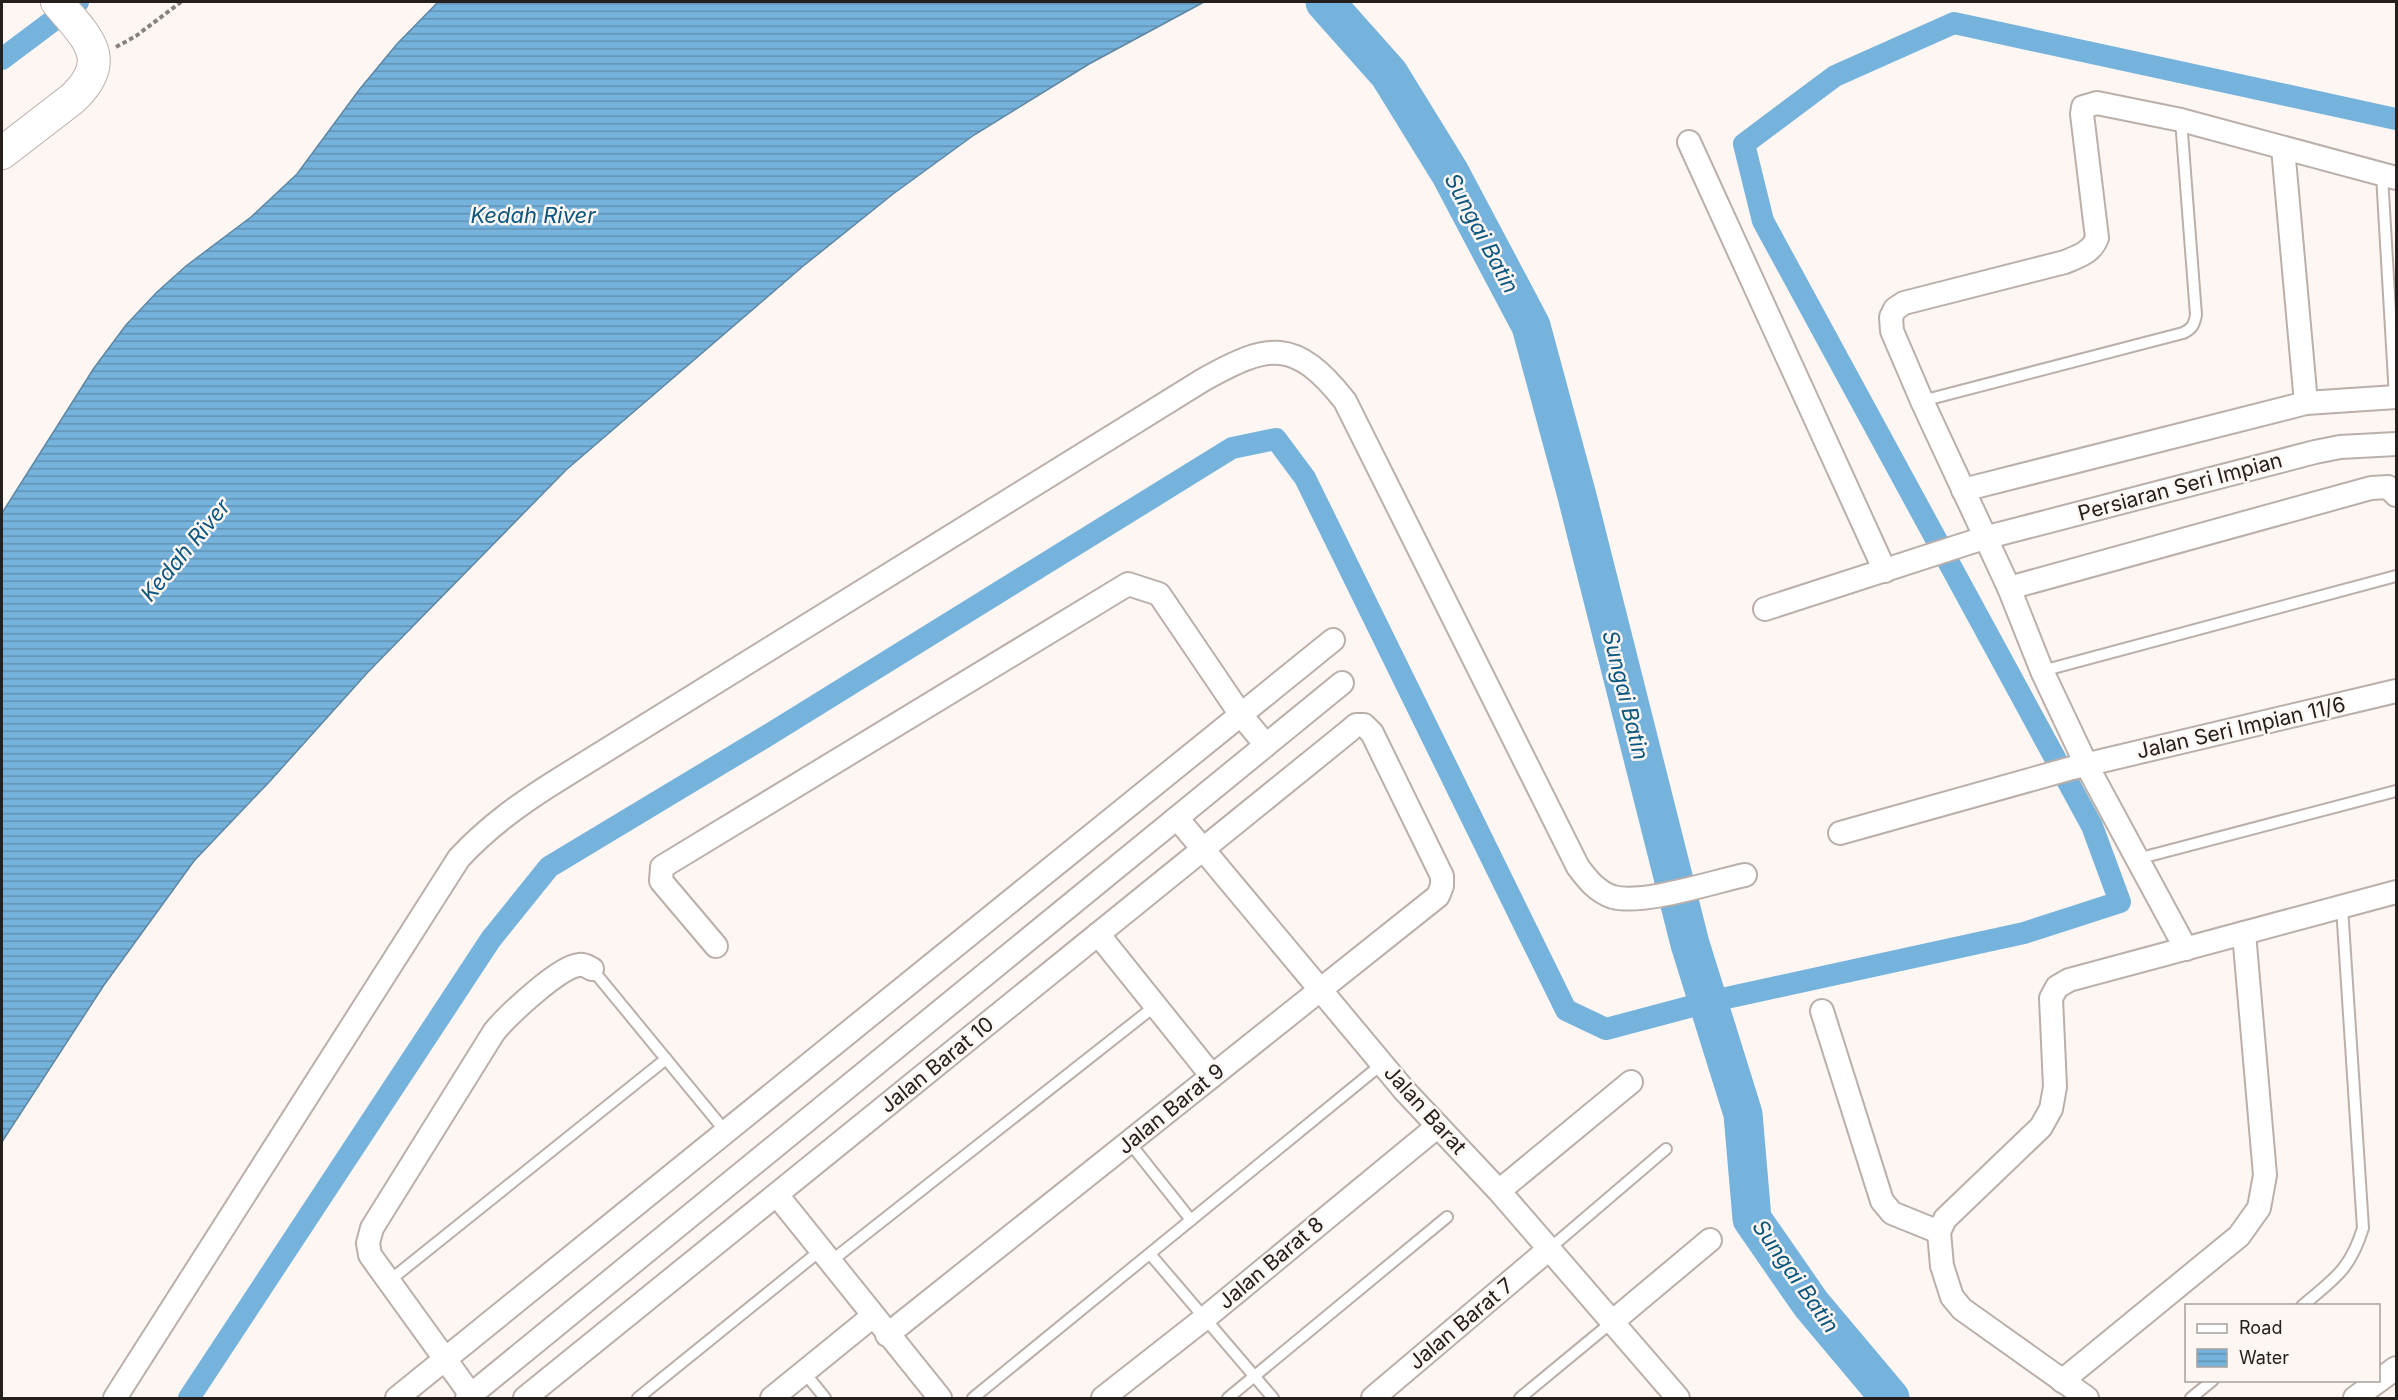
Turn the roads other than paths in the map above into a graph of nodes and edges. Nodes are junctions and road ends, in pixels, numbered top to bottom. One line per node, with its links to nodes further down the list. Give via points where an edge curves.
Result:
1 (57, 2): 5 (street, via 91,48 93,72 81,91)
2 (2181, 120): 4 (street); 8 (lane, via 2196,315 2190,329); 8 (street, via 2097,103 2083,107 2082,128 2097,238 2094,245 2065,262 1904,303 1895,309 1892,331)
3 (1689, 142): 14 (street)
4 (2283, 148): 6 (street); 9 (street)
5 (2, 153)
6 (2389, 176): 7 (lane)
7 (2396, 397): 9 (street)
8 (1922, 401): 11 (street)
9 (2306, 403): 11 (street)
10 (2397, 444): 13 (street, Persiaran Seri Impian, via 2315,452)
11 (1963, 490): 13 (street)
12 (2397, 495): 16 (street, via 2388,487 2371,488)
13 (1975, 541): 14 (street, Persiaran Seri Impian); 16 (street)
14 (1885, 571): 17 (street, Persiaran Seri Impian)
15 (2397, 576): 19 (lane)
16 (2009, 588): 19 (street)
17 (1765, 609)
18 (1333, 640): 22 (street)
19 (2042, 671): 24 (street)
20 (1342, 683): 23 (street)
21 (2397, 691): 24 (street, Jalan Seri Impian 11/6)
22 (1241, 715): 23 (street); 36 (street, via 1159,594 1128,584 662,867 661,880); 47 (street)
23 (1266, 745): 26 (street)
24 (2079, 766): 27 (street, Jalan Seri Impian 11/6); 29 (street)
25 (2397, 791): 29 (lane)
26 (1177, 818): 28 (street, Jalan Barat); 73 (street)
27 (1840, 832)
28 (1203, 849): 31 (street, Jalan Barat 10, via 1356,725 1364,725 1372,733); 35 (street, Jalan Barat 10); 39 (street, Jalan Barat)
29 (2138, 859): 37 (street)
30 (1745, 874): 74 (street, via 1634,898 1614,897 1600,891 1578,867 1346,401 1317,368 1295,357 1271,351 1252,356 1203,380 550,785 482,833 459,858)
31 (1442, 876): 39 (street, Jalan Barat 9, via 1438,896)
32 (2397, 892): 33 (street)
33 (2342, 907): 34 (street); 60 (lane, via 2363,1228 2356,1251 2341,1273)
34 (2244, 933): 37 (street); 70 (street, via 2265,1175 2259,1208 2239,1236)
35 (1098, 934): 40 (street); 51 (street, Jalan Barat 10)
36 (716, 946)
37 (2186, 949): 54 (street, via 2069,980 2057,987 2050,998 2055,1087 2051,1109 2040,1127 1945,1219)
38 (592, 969): 42 (lane); 59 (street, via 582,964 571,967 519,1006 494,1032 372,1227 370,1255)
39 (1320, 989): 43 (street, Jalan Barat); 44 (street, Jalan Barat 9)
40 (1155, 1006): 44 (street); 58 (lane)
41 (1822, 1011): 54 (street, via 1882,1201 1892,1213)
42 (666, 1059): 47 (lane); 59 (lane)
43 (1383, 1064): 46 (street, Jalan Barat); 53 (lane)
44 (1212, 1076): 48 (street, Jalan Barat 9)
45 (1631, 1082): 50 (street)
46 (1438, 1126): 50 (street, Jalan Barat); 62 (street, Jalan Barat 8)
47 (726, 1132): 65 (street)
48 (1129, 1142): 53 (lane); 64 (street, Jalan Barat 9)
49 (1666, 1149): 56 (lane)
50 (1499, 1191): 56 (street, Jalan Barat)
51 (777, 1195): 58 (street); 76 (street, Jalan Barat 10)
52 (1447, 1216): 68 (lane)
53 (1191, 1220): 57 (lane)
54 (1939, 1232): 70 (street, via 1942,1266 1952,1297 1962,1309)
55 (1710, 1240): 63 (street)
56 (1549, 1249): 63 (street, Jalan Barat); 85 (street, Jalan Barat 7)
57 (1150, 1254): 62 (lane); 81 (lane)
58 (825, 1256): 61 (street); 77 (lane)
59 (389, 1281): 65 (street)
60 (2303, 1304)
61 (873, 1316): 64 (street); 67 (street)
62 (1205, 1318): 68 (lane); 82 (street, Jalan Barat 8)
63 (1612, 1322): 86 (lane); 87 (street, Jalan Barat)
64 (887, 1335): 80 (street)
65 (446, 1359): 73 (street); 75 (street)
66 (2397, 1368): 69 (street)
67 (804, 1372): 78 (street); 79 (lane)
68 (1254, 1377): 83 (lane); 84 (lane)
69 (2380, 1380)
70 (2062, 1381): 88 (street)
71 (2211, 1382): 89 (lane)
72 (2377, 1382): 90 (street)
73 (469, 1397)
74 (115, 1398)
75 (397, 1398)
76 (525, 1398)
77 (638, 1398)
78 (772, 1398)
79 (825, 1398)
80 (940, 1398)
81 (973, 1398)
82 (1103, 1398)
83 (1228, 1398)
84 (1273, 1398)
85 (1373, 1398)
86 (1520, 1398)
87 (1677, 1398)
88 (2087, 1398)
89 (2191, 1398)
90 (2355, 1398)

